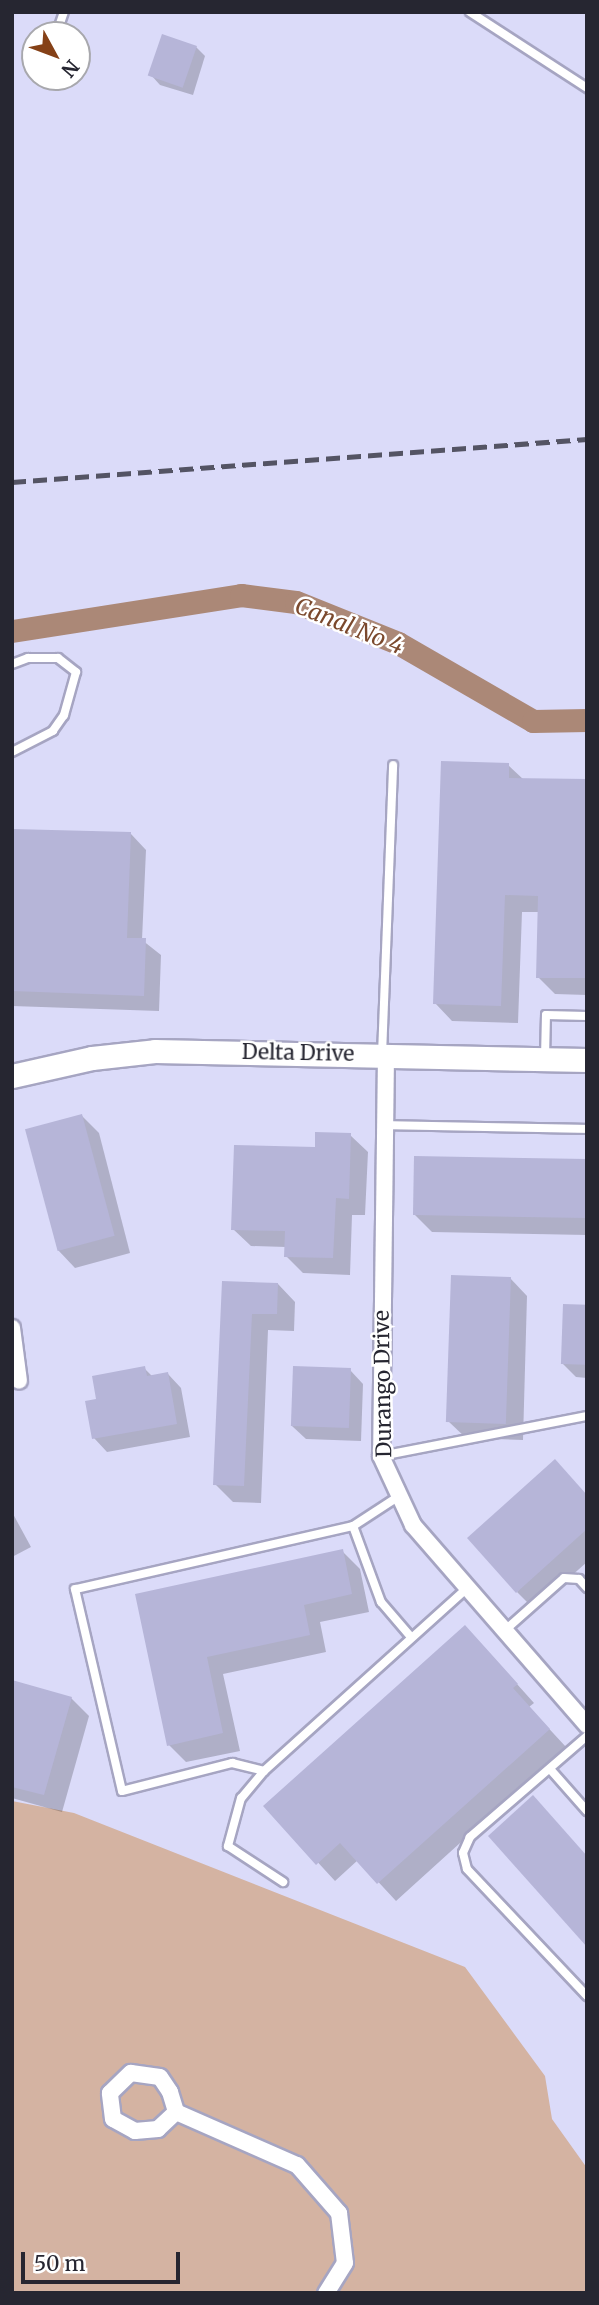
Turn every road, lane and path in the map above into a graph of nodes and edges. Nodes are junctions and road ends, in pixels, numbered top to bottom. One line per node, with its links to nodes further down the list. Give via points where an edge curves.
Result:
1 (470, 12): 2 (lane)
2 (587, 88)
3 (12, 664): 4 (lane, via 28,658 58,658 76,673 64,715 53,731)
4 (12, 752)
5 (393, 765): 7 (lane)
6 (587, 1016): 8 (lane, via 545,1014)
7 (384, 1055): 8 (main road, Delta Drive); 10 (main road, Delta Drive, via 155,1051 92,1058); 11 (street, Durango Drive)
8 (545, 1059): 9 (main road, Delta Drive)
9 (587, 1060)
10 (12, 1076)
11 (383, 1125): 12 (lane); 16 (street, Durango Drive)
12 (587, 1129)
13 (12, 1328): 14 (street)
14 (19, 1381)
15 (587, 1416): 16 (lane)
16 (381, 1456): 17 (street, Durango Drive)
17 (396, 1498): 18 (lane); 20 (street, Durango Drive)
18 (354, 1526): 22 (lane, via 381,1602); 26 (lane, via 75,1589 122,1791 232,1763)
19 (587, 1588): 21 (lane, via 579,1579 564,1578)
20 (466, 1589): 21 (street, Durango Drive); 22 (lane)
21 (503, 1632): 23 (street, Durango Drive)
22 (410, 1636): 26 (lane)
23 (587, 1725)
24 (587, 1736): 25 (lane)
25 (550, 1769): 27 (lane); 29 (lane, via 470,1837 463,1853 467,1869)
26 (264, 1771): 28 (lane, via 241,1798 228,1846)
27 (587, 1811)
28 (283, 1882)
29 (587, 1996)
30 (176, 2112): 31 (street, via 297,2165 339,2213 345,2263)
31 (326, 2293)

